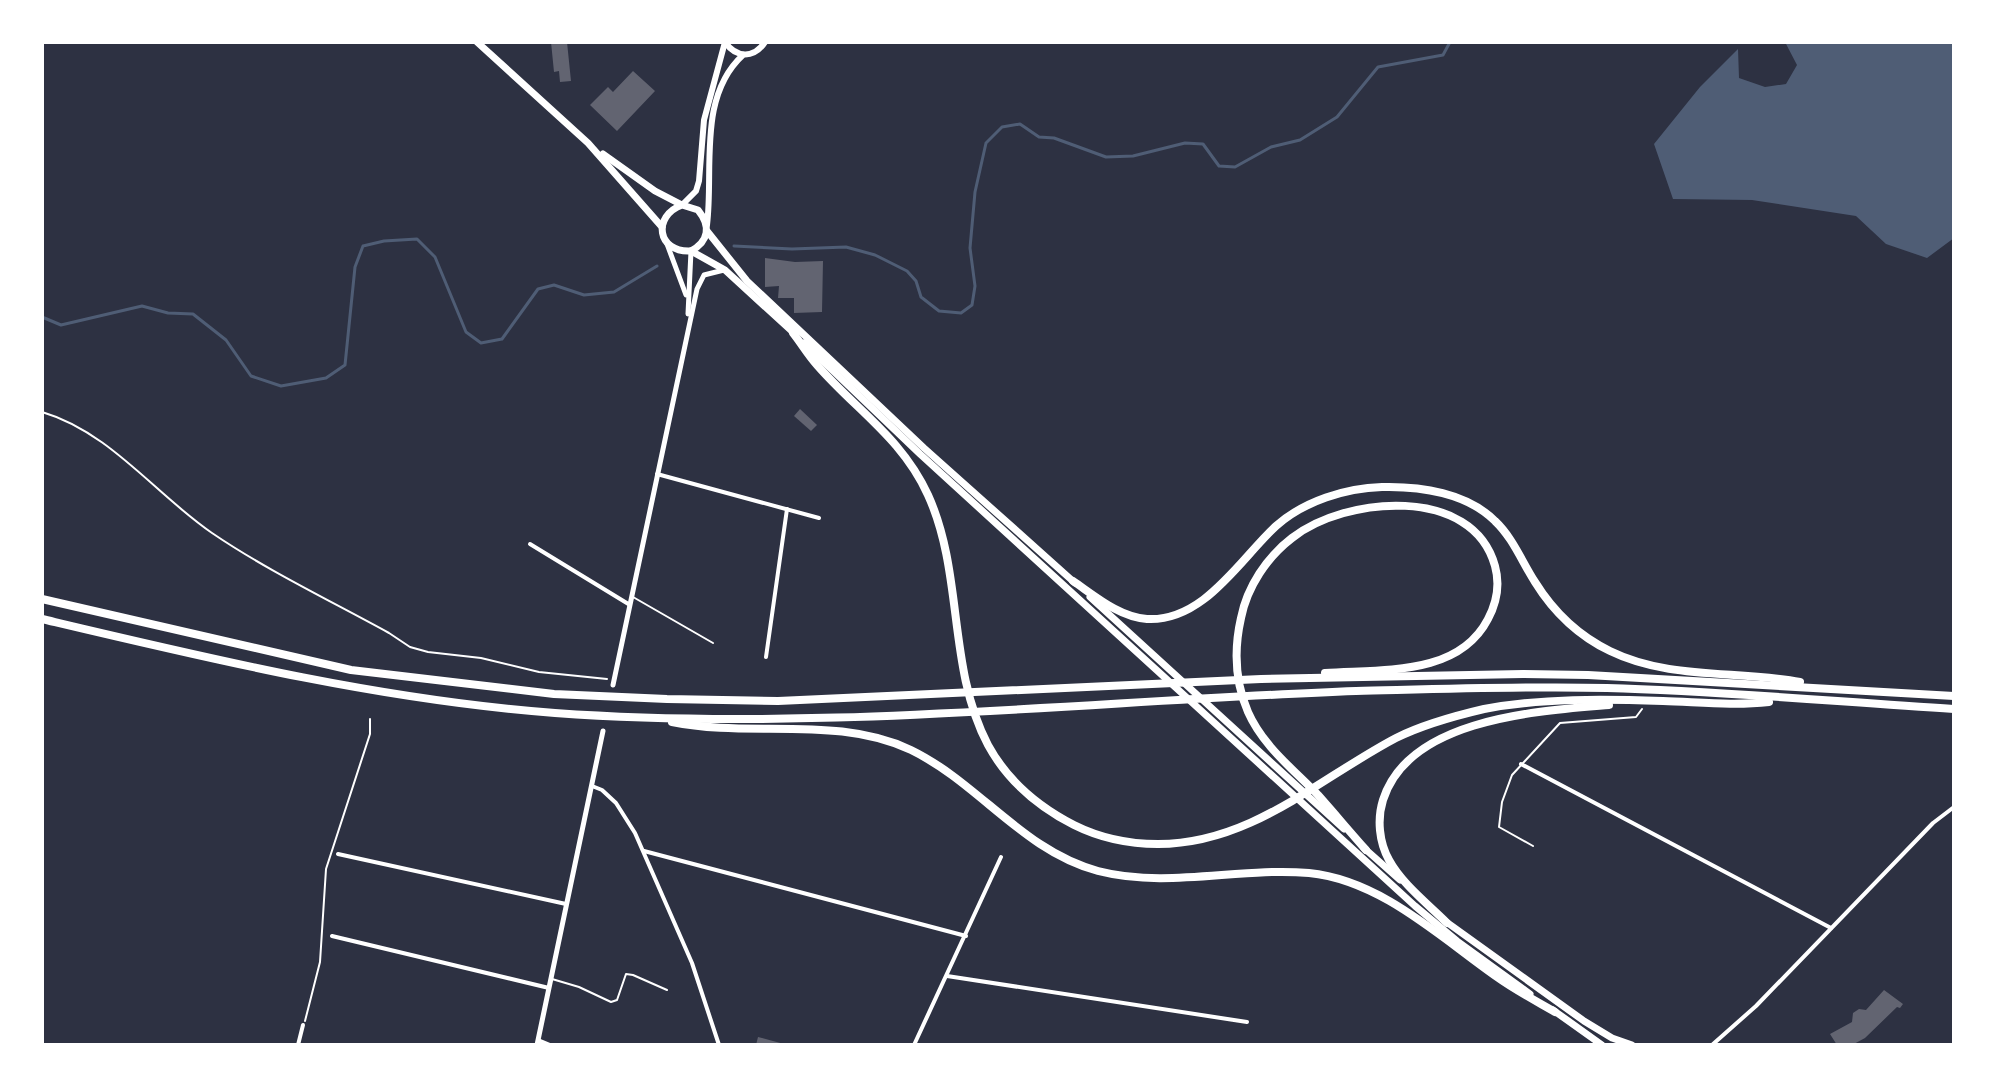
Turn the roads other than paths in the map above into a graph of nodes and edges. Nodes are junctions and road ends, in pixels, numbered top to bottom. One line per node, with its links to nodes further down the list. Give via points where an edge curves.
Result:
1 (477, 42): 5 (main road)
2 (725, 42): 4 (main road); 6 (main road, via 704,120 699,181)
3 (765, 42): 4 (main road, via 756,52)
4 (743, 55): 8 (main road, via 724,76 714,105)
5 (588, 143): 6 (main road); 7 (main road)
6 (682, 205): 7 (main road, via 666,216); 8 (main road, via 698,210)
7 (662, 227): 9 (main road)
8 (707, 228): 10 (main road, via 704,240); 19 (main road, via 747,281)
9 (666, 243): 10 (main road); 12 (street)
10 (691, 251): 11 (main road); 12 (street)
11 (725, 270): 13 (street, via 701,278); 14 (main road)
12 (688, 301): 13 (street)
13 (688, 322): 15 (street)
14 (793, 333): 31 (highway, via 816,365 880,426 927,494 949,561 972,707 989,746 1029,795 1085,830 1146,844 1205,840 1243,828 1416,729 1484,709 1567,701); 53 (main road, via 1415,906)
15 (657, 474): 16 (street); 20 (street)
16 (787, 509): 17 (street); 25 (street)
17 (819, 518)
18 (530, 544): 22 (street)
19 (1073, 581): 28 (highway, via 1112,608 1148,619 1163,617 1183,611 1214,590 1278,524 1308,505 1380,487 1419,489 1478,507 1497,522 1557,613 1608,650 1667,669 1768,676); 40 (main road)
20 (632, 596): 22 (street); 24 (lane)
21 (42, 599): 26 (highway, via 351,670 554,694 778,701)
22 (630, 605): 27 (street)
23 (42, 619): 34 (highway, via 345,686 551,713)
24 (713, 643)
25 (766, 657)
26 (1261, 679): 28 (highway, via 1588,675); 40 (highway, via 1407,668 1455,653 1472,641 1494,609 1491,553 1463,521 1439,512 1405,506 1348,511 1292,537 1269,560 1243,607 1236,662 1247,711 1267,743)
27 (614, 681)
28 (1832, 689): 29 (highway)
29 (1954, 696)
30 (1793, 699): 31 (highway, via 1744,704); 33 (highway); 34 (highway, via 1553,688 1272,695 779,720)
31 (1659, 701): 45 (highway, via 1508,716 1446,737 1396,773 1381,807 1382,844 1397,871)
32 (1642, 709): 36 (lane, via 1636,717 1560,723)
33 (1954, 709)
34 (652, 718): 53 (highway, via 700,728 836,731 878,738 943,768 1031,840 1097,871 1139,878 1284,872 1337,879 1420,921)
35 (603, 731): 37 (street)
36 (1521, 764): 39 (lane, via 1506,789 1499,827); 46 (street)
37 (592, 786): 41 (street, via 626,815); 44 (street)
38 (1952, 809): 46 (street)
39 (1533, 846)
40 (1366, 850): 45 (main road)
41 (644, 851): 48 (street); 59 (street, via 692,963)
42 (338, 854): 44 (street)
43 (1001, 857): 48 (street)
44 (566, 904): 50 (street)
45 (1447, 923): 62 (main road, via 1584,1021)
46 (1831, 928): 63 (street)
47 (332, 936): 51 (street)
48 (966, 936): 49 (street)
49 (947, 976): 54 (street); 60 (street)
50 (551, 979): 51 (street); 52 (lane, via 611,1002 617,1000 626,974)
51 (549, 988): 56 (street)
52 (667, 990)
53 (1555, 1012): 61 (main road)
54 (1247, 1022)
55 (303, 1025): 57 (street)
56 (537, 1043): 58 (street)
57 (298, 1045)
58 (550, 1045)
59 (719, 1045)
60 (914, 1045)
61 (1602, 1045)
62 (1632, 1045)
63 (1713, 1045)

